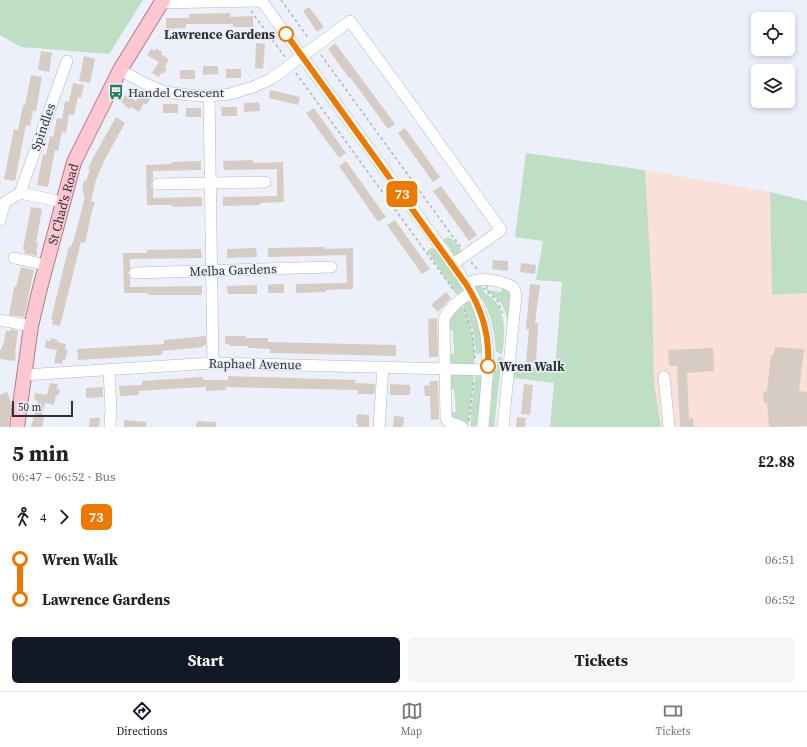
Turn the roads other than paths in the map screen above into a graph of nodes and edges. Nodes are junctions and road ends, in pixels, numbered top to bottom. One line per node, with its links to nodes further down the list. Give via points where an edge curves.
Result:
1 (261, 0): 2 (street); 3 (street)
2 (162, 1): 5 (main road, St Chad's Road)
3 (302, 56): 6 (street, via 271,79 253,87 230,94); 14 (street); 14 (street, via 350,21 398,86 501,230)
4 (66, 61): 10 (street, Spindles)
5 (120, 70): 6 (street, via 165,92); 11 (main road, St Chad's Road, via 74,162)
6 (209, 96): 8 (street)
7 (265, 182): 8 (street)
8 (210, 183): 9 (street); 17 (street)
9 (158, 184)
10 (20, 194): 11 (street); 12 (street, via 5,202)
11 (62, 202): 15 (main road, St Chad's Road)
12 (0, 220)
13 (14, 258): 15 (street)
14 (453, 264): 19 (street)
15 (46, 265): 21 (main road, St Chad's Road)
16 (331, 267): 17 (street, Melba Gardens)
17 (212, 271): 18 (street, Melba Gardens); 22 (street)
18 (135, 273)
19 (469, 288): 25 (street, via 444,319); 26 (street, via 486,333); 34 (street, via 478,280 503,282 513,287 516,294)
20 (0, 320): 21 (street)
21 (31, 326): 27 (main road, St Chad's Road)
22 (213, 363): 23 (street, Raphael Avenue); 24 (street, Raphael Avenue)
23 (383, 367): 25 (street, Raphael Avenue); 32 (street)
24 (109, 369): 27 (street, Raphael Avenue); 31 (street, via 112,409)
25 (445, 369): 26 (street, Raphael Avenue); 29 (street, via 447,420)
26 (487, 370): 33 (street)
27 (24, 375): 30 (main road, St Chad's Road)
28 (664, 377): 35 (street)
29 (466, 426)
30 (17, 427)
31 (110, 427)
32 (379, 427)
33 (483, 427)
34 (503, 427)
35 (669, 427)

